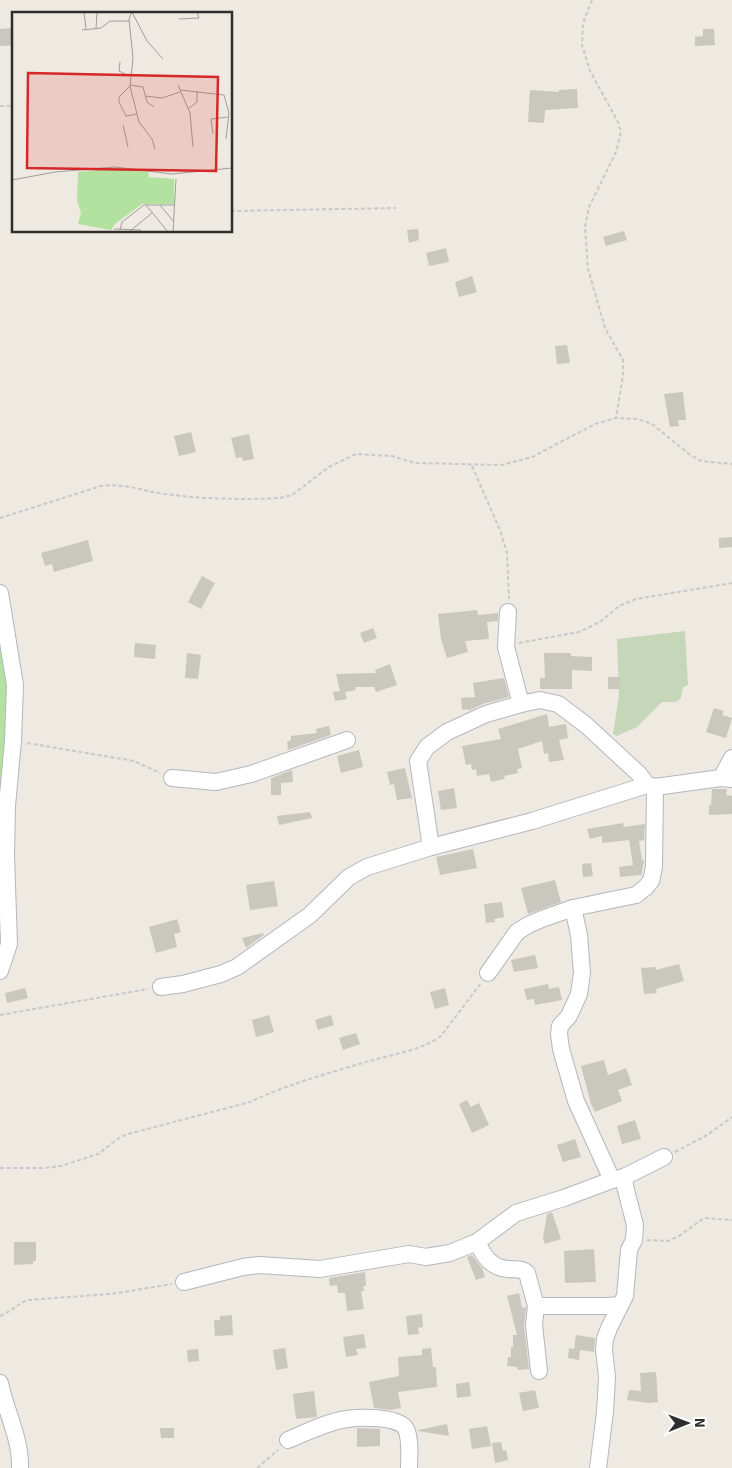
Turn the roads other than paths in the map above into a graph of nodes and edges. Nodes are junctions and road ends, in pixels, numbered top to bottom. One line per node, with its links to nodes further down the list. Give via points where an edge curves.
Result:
1 (0, 593): 11 (street, via 15,684 7,806 9,944)
2 (508, 612): 3 (street, via 506,647)
3 (521, 704): 8 (street, via 540,700 558,704 586,725); 9 (street, via 486,714 447,732 427,747 418,761)
4 (347, 740): 6 (street, via 251,774 216,782)
5 (732, 758): 7 (street)
6 (172, 778)
7 (727, 778): 8 (street)
8 (651, 786): 9 (street); 10 (street, via 654,867 651,880 636,895)
9 (431, 846): 13 (street, via 366,867 349,877 310,915 237,967 183,984)
10 (573, 908): 12 (street, via 518,932); 15 (street, via 582,973 579,994 569,1016 560,1026 561,1049 576,1101)
11 (0, 971)
12 (488, 974)
13 (161, 987)
14 (664, 1157): 15 (street)
15 (618, 1178): 16 (street, via 516,1213); 18 (street, via 625,1186 635,1225 634,1240 628,1250 627,1287)
16 (478, 1242): 17 (street, via 450,1253 426,1257 409,1254 320,1269 259,1265); 19 (street, via 494,1266 522,1269 527,1273)
17 (184, 1282)
18 (620, 1305): 19 (street); 25 (street, via 609,1328 604,1350 607,1377)
19 (536, 1306): 20 (street, via 534,1325)
20 (540, 1371)
21 (0, 1383): 23 (street, via 16,1436)
22 (288, 1440): 24 (street, via 347,1419 388,1419 400,1422 406,1429)
23 (20, 1468)
24 (409, 1468)
25 (598, 1468)

